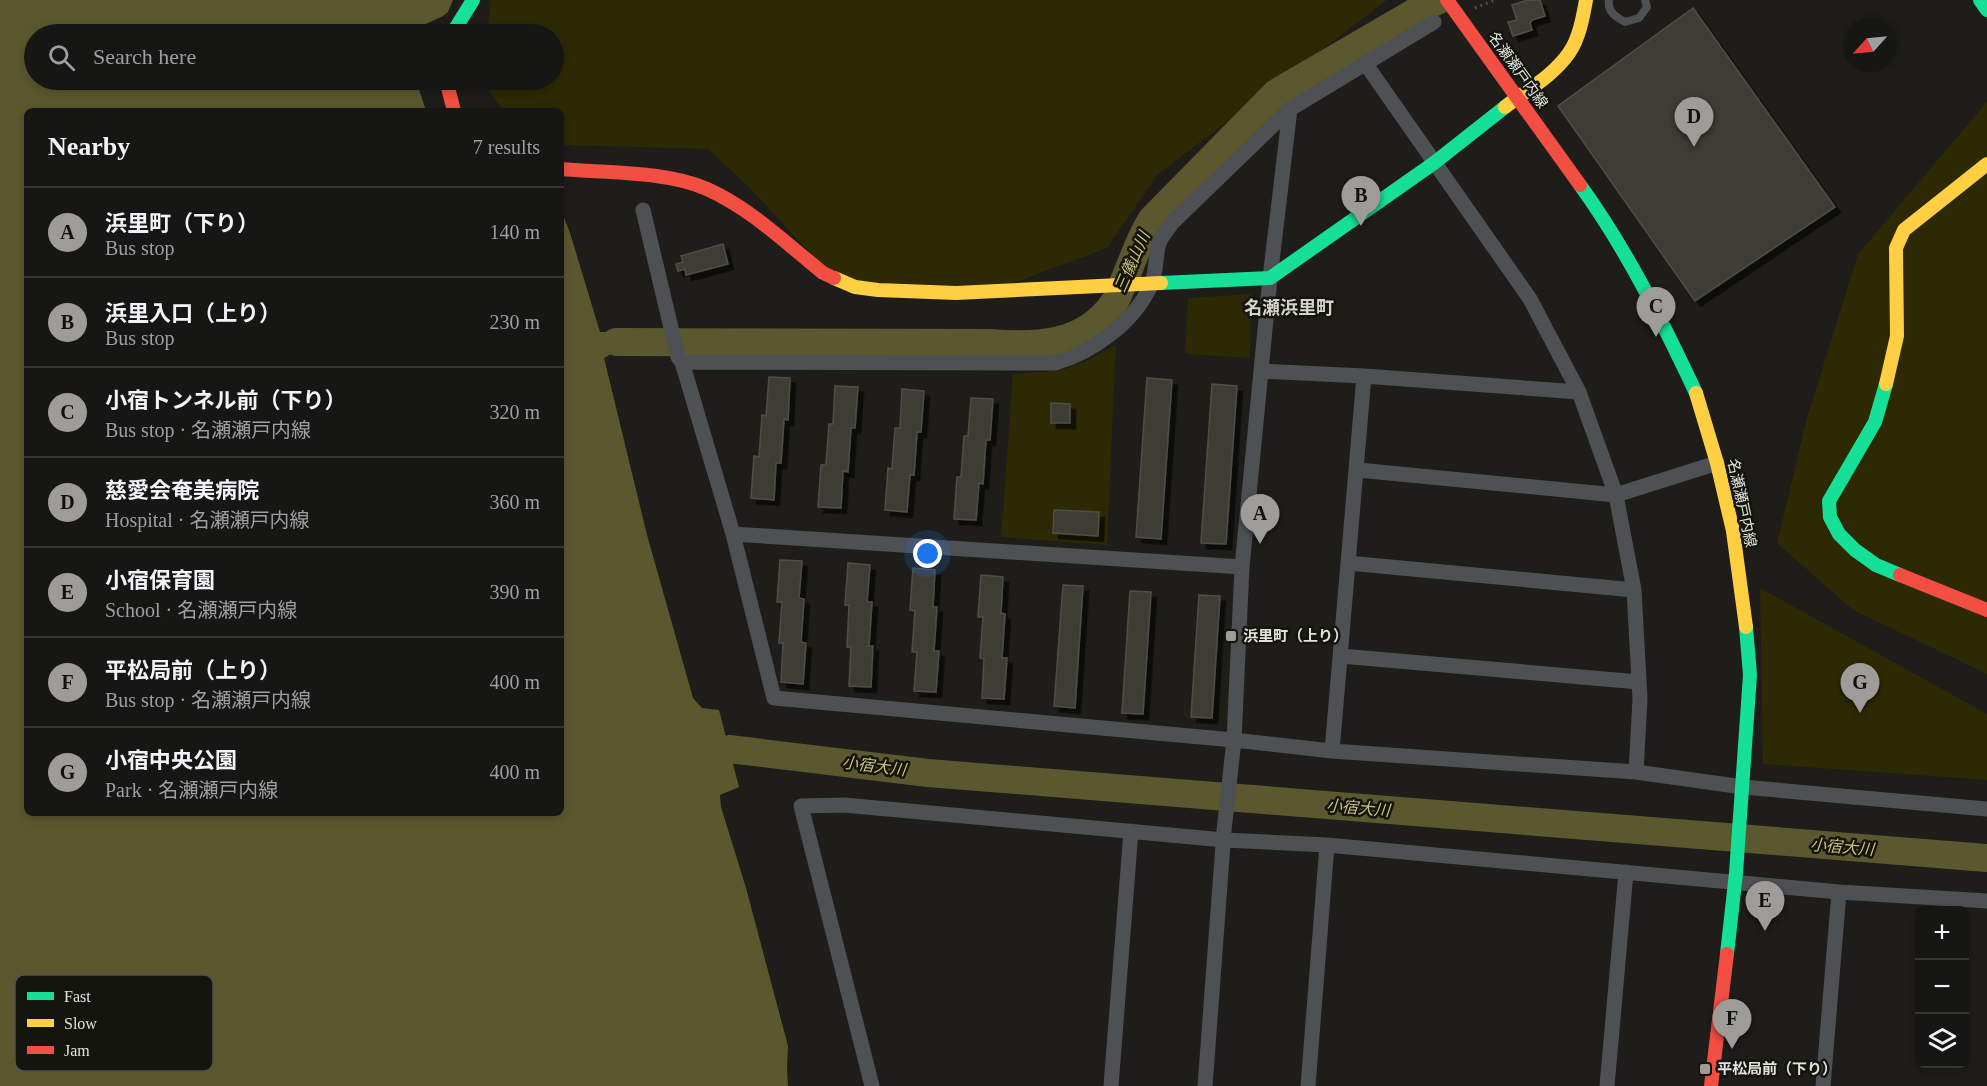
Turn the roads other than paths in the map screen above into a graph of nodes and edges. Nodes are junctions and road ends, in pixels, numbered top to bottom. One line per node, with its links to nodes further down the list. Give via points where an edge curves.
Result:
1 (473, 0): 9 (street)
2 (1645, 0): 5 (lane, via 1647,7 1639,18 1625,22 1613,15)
3 (1980, 0): 7 (street)
4 (1586, 1): 5 (lane); 12 (street, via 1570,52 1546,78)
5 (1609, 2)
6 (1451, 6): 12 (street, 名瀬瀬戸内線)
7 (1987, 10)
8 (1434, 22): 10 (street)
9 (458, 24)
10 (1365, 63): 14 (street); 15 (street)
11 (449, 90): 13 (street)
12 (1518, 97): 15 (street); 25 (street, 名瀬瀬戸内線, via 1607,222 1663,323 1698,397)
13 (453, 108)
14 (1290, 110): 19 (street); 20 (street, via 1172,223 1160,242)
15 (1434, 163): 19 (street); 24 (street, via 1530,300)
16 (1987, 164): 32 (street, via 1904,230 1896,248 1897,336 1888,378 1875,422 1829,501 1830,517 1839,534 1876,565)
17 (564, 169): 20 (street, via 660,177 707,189 747,213 823,273 855,287 956,292)
18 (643, 210): 21 (street)
19 (1270, 278): 20 (street); 22 (street)
20 (1148, 284): 21 (street, via 1134,311 1109,336 1072,358 1055,363)
21 (680, 360): 28 (street)
22 (1262, 371): 23 (street); 30 (street)
23 (1364, 376): 24 (street); 26 (street)
24 (1580, 392): 27 (street)
25 (1717, 463): 27 (street); 38 (street, 名瀬瀬戸内線, via 1733,531 1750,675)
26 (1358, 470): 27 (street); 29 (street)
27 (1616, 495): 31 (street)
28 (733, 534): 30 (street); 35 (street, via 774,698)
29 (1348, 563): 31 (street); 33 (street)
30 (1242, 567): 35 (street)
31 (1634, 590): 34 (street)
32 (1987, 610)
33 (1341, 656): 34 (street); 36 (street)
34 (1639, 682): 37 (street)
35 (1233, 746): 36 (street); 41 (street)
36 (1332, 751): 37 (street)
37 (1636, 772): 38 (street)
38 (1743, 787): 39 (street); 44 (street, 名瀬瀬戸内線)
39 (1987, 809)
40 (1131, 831): 41 (street); 47 (street, via 844,805 801,806); 48 (street)
41 (1224, 835): 42 (street); 49 (street)
42 (1327, 845): 43 (street); 50 (street)
43 (1626, 872): 44 (street); 51 (street)
44 (1735, 878): 45 (street); 52 (street, 名瀬瀬戸内線)
45 (1839, 892): 46 (street); 53 (street)
46 (1987, 900)
47 (872, 1086)
48 (1111, 1086)
49 (1205, 1086)
50 (1308, 1086)
51 (1607, 1086)
52 (1711, 1086)
53 (1823, 1086)

